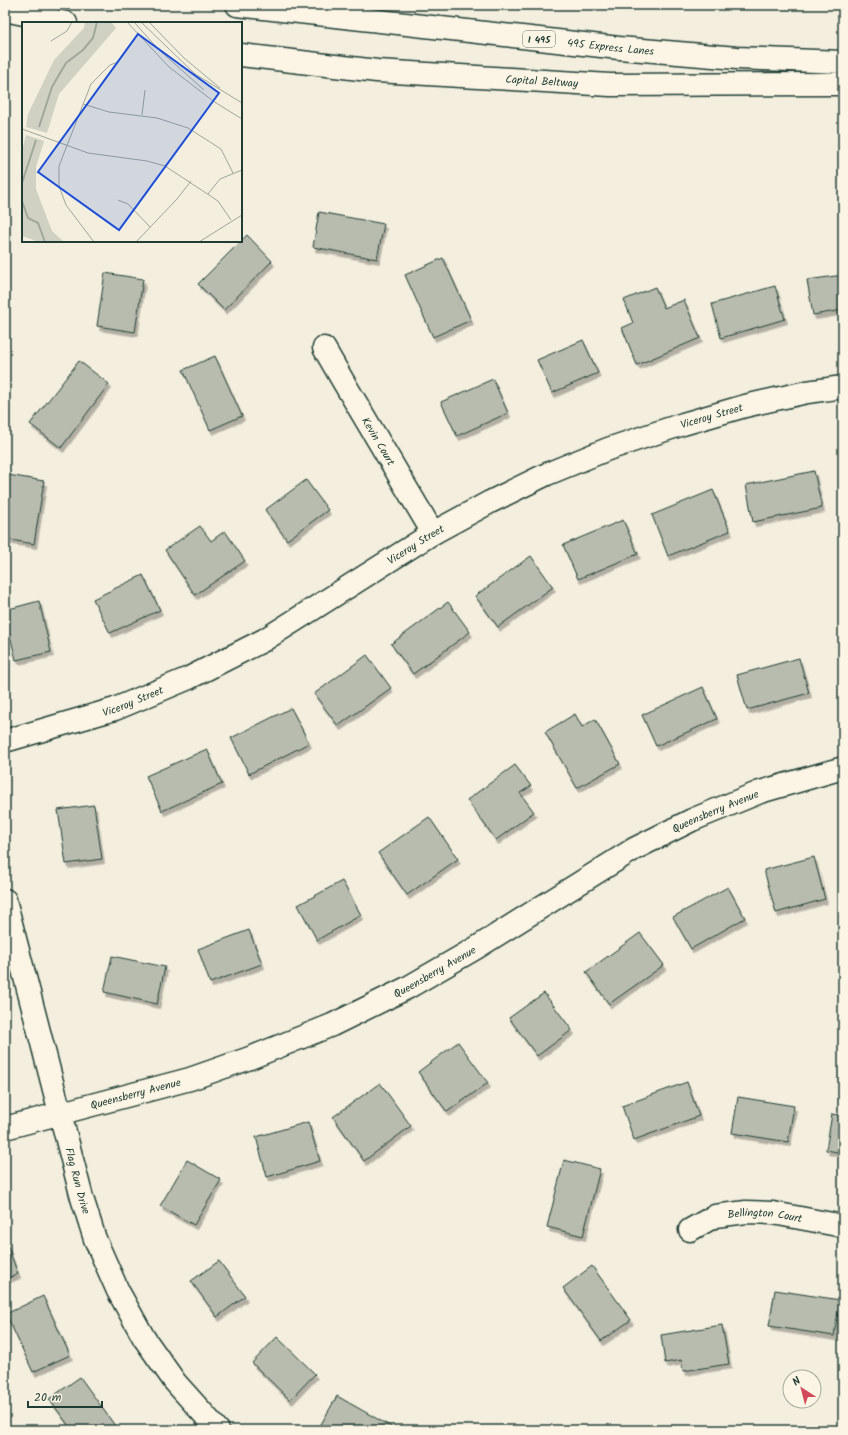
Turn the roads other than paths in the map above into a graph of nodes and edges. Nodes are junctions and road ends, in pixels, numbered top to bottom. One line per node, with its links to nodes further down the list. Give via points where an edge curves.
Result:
1 (237, 5): 5 (main road, 495 Express Lanes / I 495, via 619,48 737,58)
2 (5, 10): 3 (main road)
3 (61, 22)
4 (242, 55): 6 (main road, Capital Beltway, via 377,71 610,85)
5 (843, 62)
6 (843, 84)
7 (324, 348): 9 (main road, Kevin Court)
8 (843, 387): 9 (main road, Viceroy Street, via 745,406 608,449 547,474)
9 (433, 534): 10 (main road, Viceroy Street, via 264,640 189,678 115,709)
10 (5, 741)
11 (843, 768): 13 (main road, Queensberry Avenue, via 760,792 692,820 634,849 408,988 332,1025 190,1079)
12 (5, 900): 13 (main road, Flag Run Drive)
13 (60, 1114): 14 (main road, Queensberry Avenue); 17 (main road, Flag Run Drive, via 95,1239 118,1291 144,1338 175,1382)
14 (5, 1128)
15 (843, 1226): 16 (main road, Bellington Court, via 773,1213 746,1212 715,1216)
16 (690, 1230)
17 (218, 1430)

